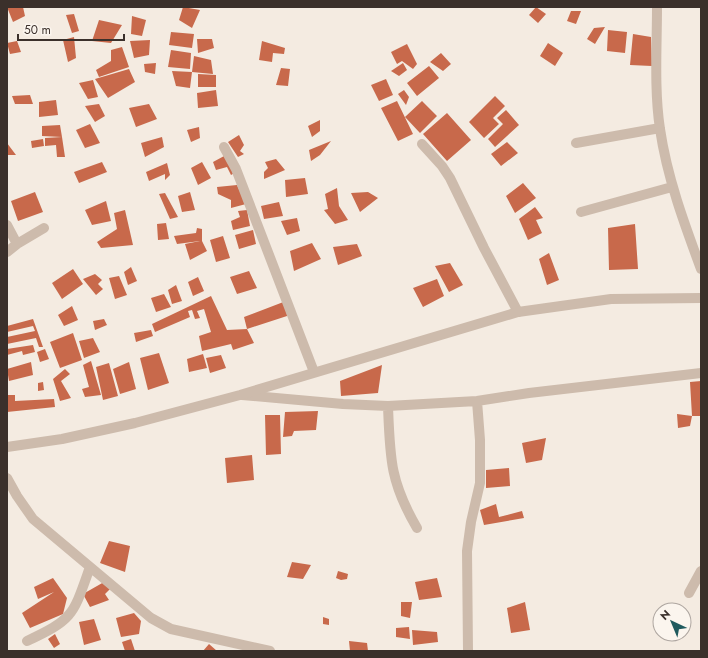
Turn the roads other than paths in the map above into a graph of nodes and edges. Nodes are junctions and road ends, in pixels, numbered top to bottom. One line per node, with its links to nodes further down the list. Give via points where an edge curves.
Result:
1 (657, 7): 2 (street)
2 (660, 128): 3 (street); 6 (street)
3 (576, 143)
4 (422, 144): 14 (street, via 450,178)
5 (224, 147): 15 (street, via 236,169)
6 (672, 187): 7 (street); 12 (street)
7 (581, 212)
8 (7, 225): 10 (street)
9 (44, 228): 10 (street)
10 (16, 244): 11 (street)
11 (7, 252)
12 (701, 268)
13 (701, 298): 14 (street, via 611,299)
14 (518, 312): 15 (street)
15 (314, 372): 17 (street)
16 (701, 373): 18 (street)
17 (240, 395): 19 (street); 20 (street, via 134,423 62,439)
18 (477, 401): 19 (street); 28 (street, via 480,483 467,551)
19 (388, 406): 22 (street, via 393,474 399,494)
20 (7, 447)
21 (7, 478): 23 (street, via 33,519)
22 (417, 528)
23 (90, 567): 26 (street, via 77,604 69,617 55,628); 27 (street, via 151,618 171,628)
24 (701, 571): 25 (street)
25 (689, 593)
26 (27, 641)
27 (270, 651)
28 (468, 651)

